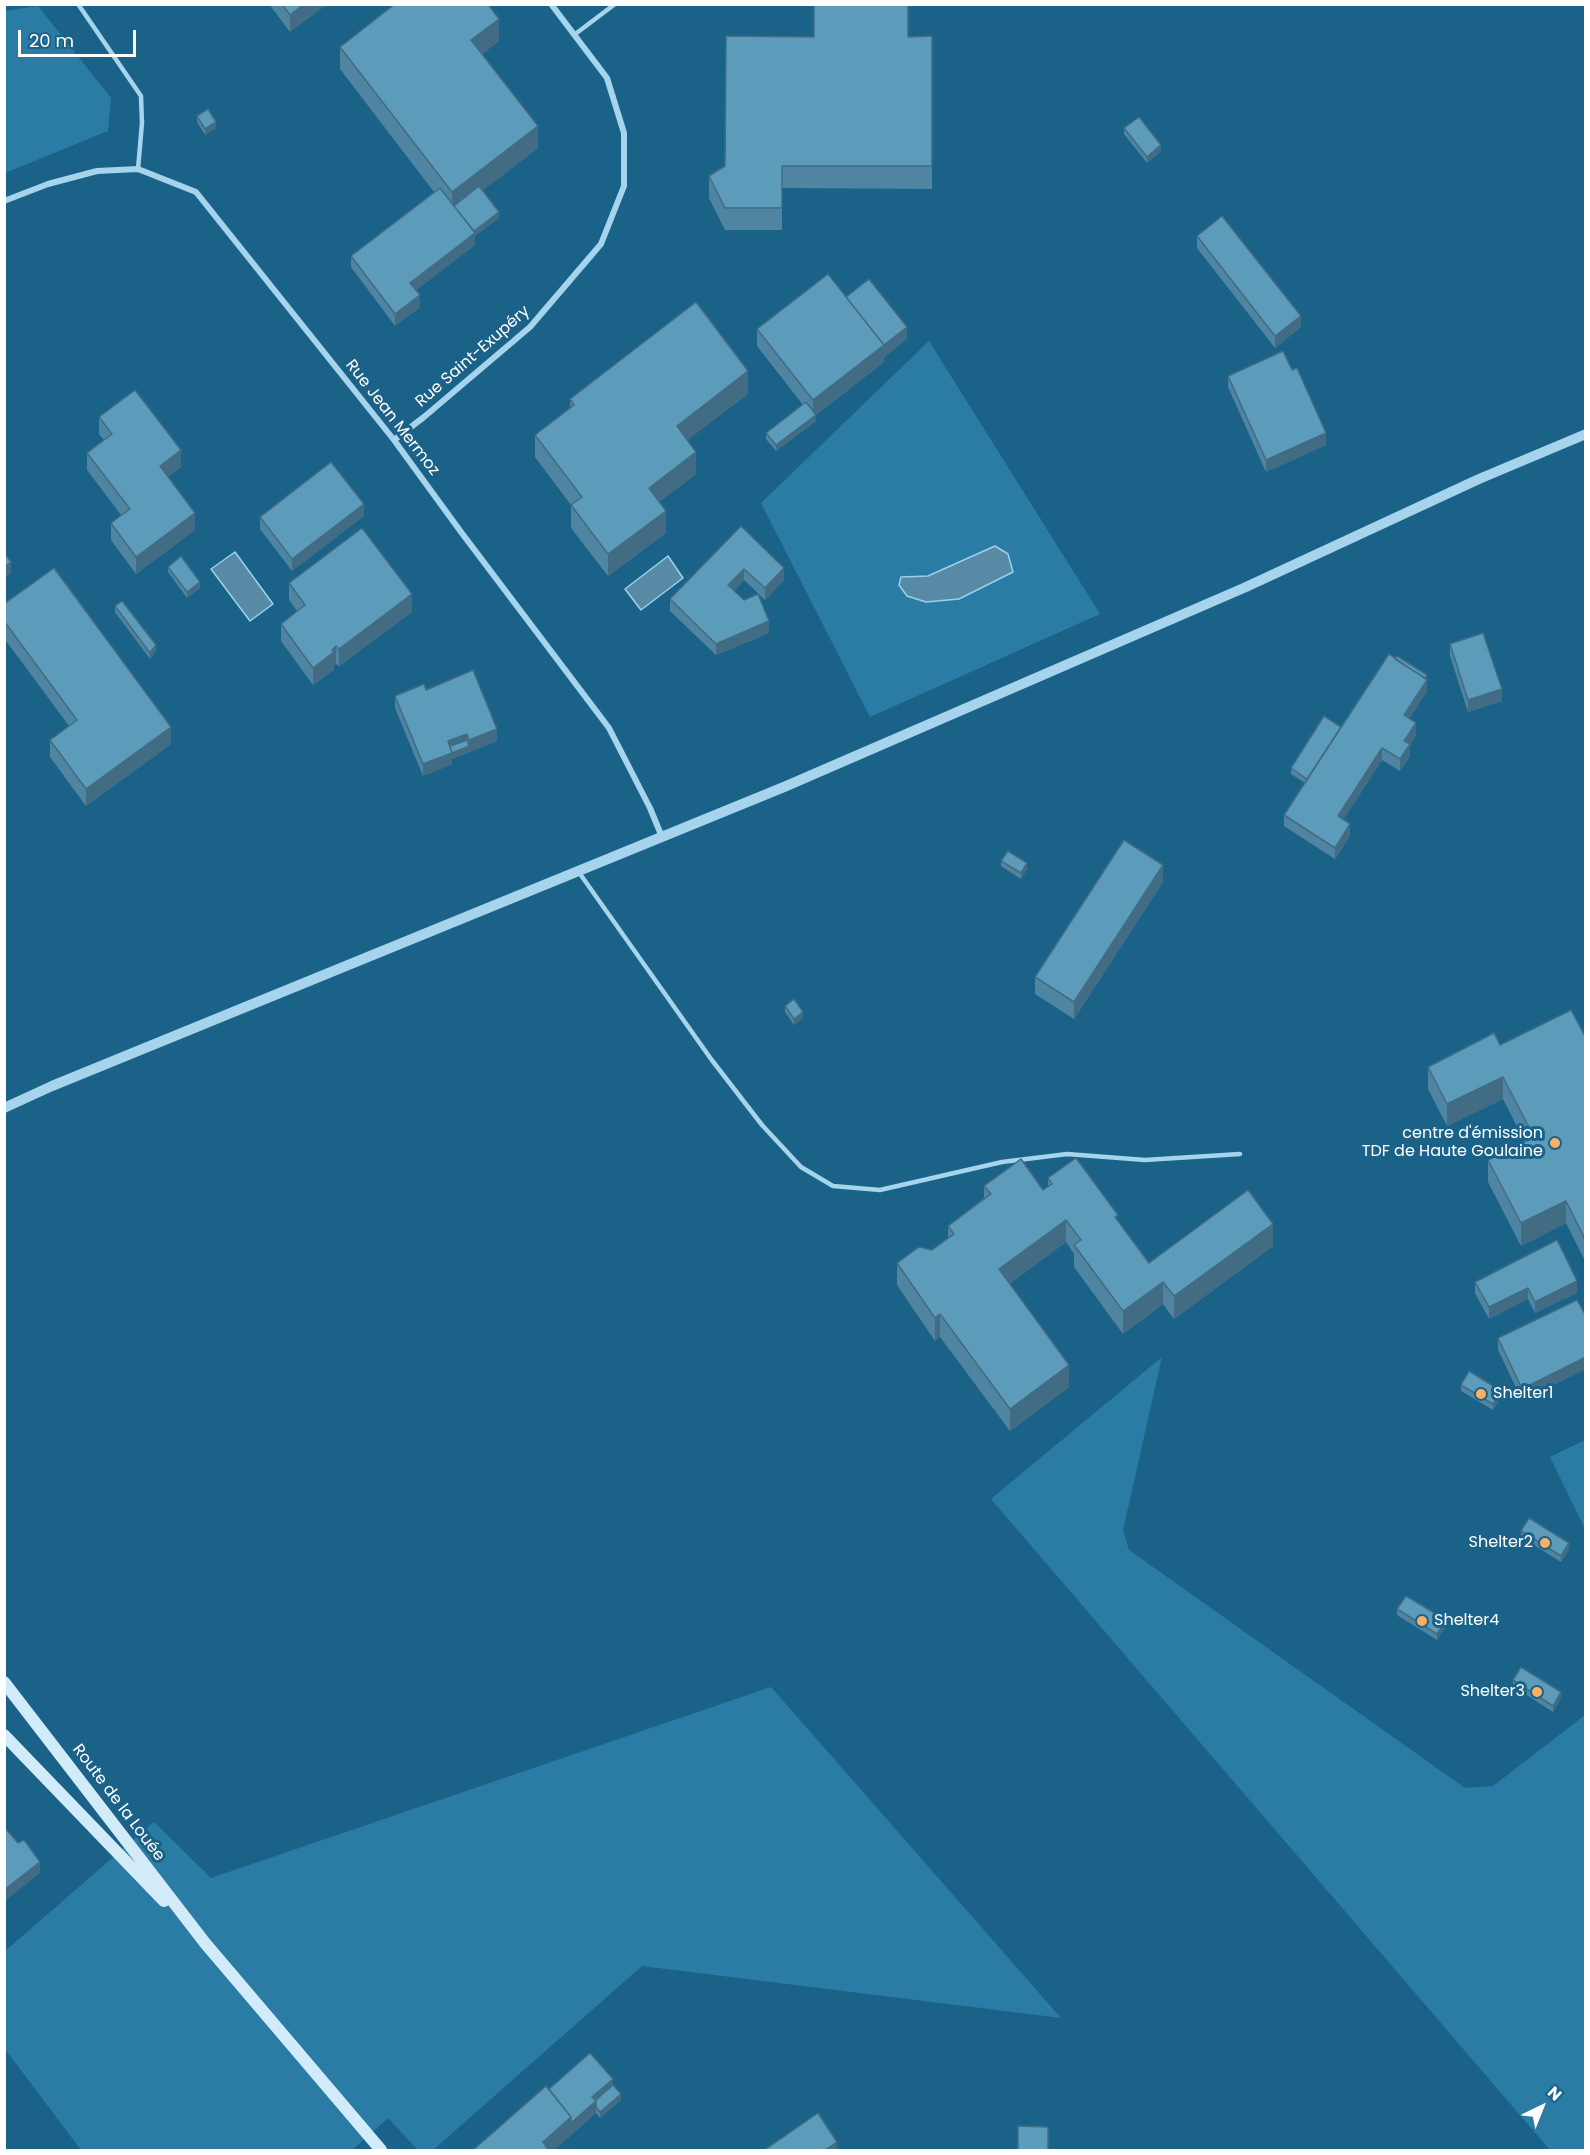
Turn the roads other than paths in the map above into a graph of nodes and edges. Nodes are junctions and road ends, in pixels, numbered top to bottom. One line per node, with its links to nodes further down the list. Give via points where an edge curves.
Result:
1 (78, 4): 5 (lane, via 141,96)
2 (551, 4): 4 (street, Rue Saint-Exupéry)
3 (615, 4): 4 (lane)
4 (574, 35): 8 (street, Rue Saint-Exupéry, via 607,78 624,133 624,186 602,244 530,327)
5 (138, 169): 6 (street, Rue Jean Mermoz, via 97,171); 8 (street, Rue Jean Mermoz, via 196,192)
6 (4, 201)
7 (1586, 434): 9 (street, via 1479,478 1235,592)
8 (394, 440): 9 (street, Rue Jean Mermoz, via 609,728)
9 (662, 837): 10 (street)
10 (578, 871): 11 (street); 12 (lane, via 762,1125 801,1167 833,1186 880,1190 1002,1162 1067,1154 1145,1160)
11 (4, 1108)
12 (1240, 1154)
13 (4, 1682): 15 (main road, Route de la Louée)
14 (4, 1735): 15 (main road, Route de la Louée)
15 (205, 1943): 16 (main road, Route de la Louée)
16 (381, 2151)

